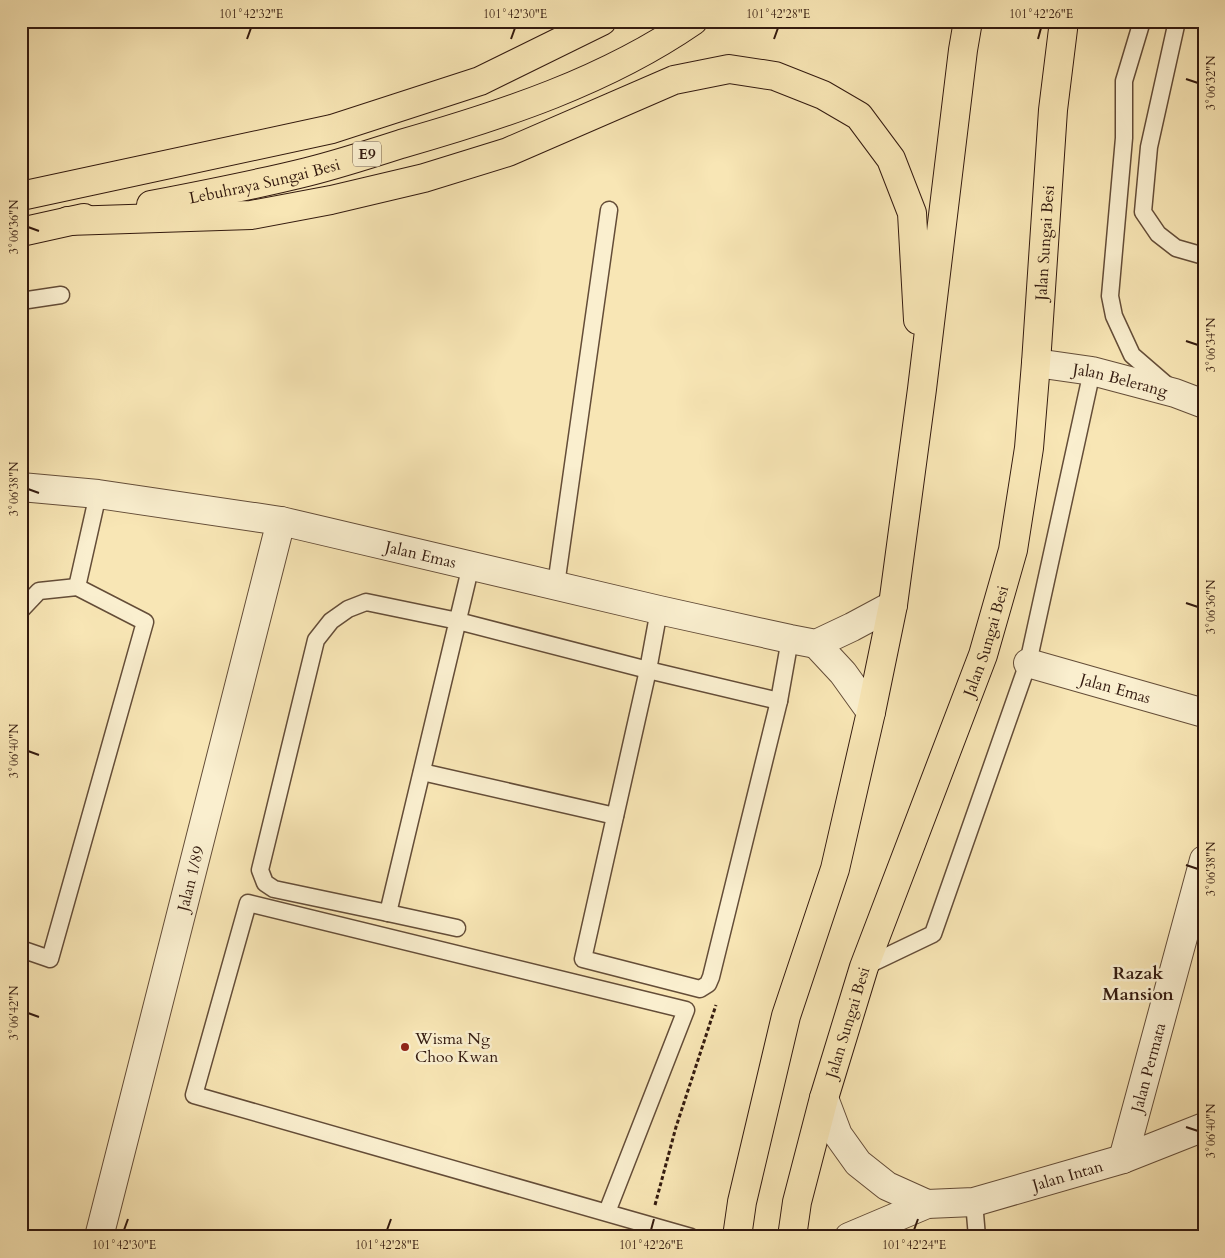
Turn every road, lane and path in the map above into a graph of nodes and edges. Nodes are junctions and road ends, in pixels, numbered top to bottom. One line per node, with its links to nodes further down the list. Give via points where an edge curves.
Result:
1 (602, 21): 9 (highway, E9, via 480,81 332,129)
2 (694, 21): 11 (highway, Lebuhraya Sungai Besi / E9, via 634,58 562,90 452,130 307,172)
3 (968, 21): 18 (highway)
4 (1064, 21): 8 (highway, Jalan Sungai Besi)
5 (1081, 21): 8 (highway)
6 (1142, 21): 19 (lane, via 1124,81 1124,138 1110,296 1114,316 1132,355)
7 (1177, 21): 13 (lane, via 1149,147 1142,212 1158,234 1176,248)
8 (1053, 110): 16 (highway, Jalan Sungai Besi)
9 (21, 196)
10 (609, 210): 25 (lane)
11 (68, 221): 12 (highway, Lebuhraya Sungai Besi / E9); 18 (highway, via 250,215 331,200 424,178 508,152 674,80 730,69 775,76 823,95 859,116 891,159 912,213)
12 (21, 232)
13 (1204, 256)
14 (60, 295): 15 (lane)
15 (21, 301)
16 (1036, 363): 17 (street, Jalan Belerang); 44 (highway, Jalan Sungai Besi, via 1029,448 1013,550 989,636)
17 (1092, 371): 19 (street, Jalan Belerang); 33 (lane)
18 (922, 389): 27 (highway)
19 (1175, 393): 20 (street, Jalan Belerang)
20 (1204, 404)
21 (21, 487): 22 (street, Jalan Emas)
22 (98, 494): 23 (street, Jalan Emas); 26 (lane)
23 (281, 521): 24 (street, Jalan Emas); 53 (street, Jalan 1/89)
24 (470, 565): 25 (street, Jalan Emas); 30 (lane)
25 (556, 586): 29 (street, Jalan Emas)
26 (78, 587): 28 (lane, via 39,591); 43 (lane, via 145,622 50,959)
27 (893, 605): 32 (street); 36 (highway)
28 (21, 610)
29 (660, 610): 31 (street, Jalan Emas); 34 (lane)
30 (458, 621): 34 (lane); 38 (lane); 41 (lane, via 366,602 348,609 323,630 316,640 261,863 261,876 274,889)
31 (790, 639): 32 (street, Jalan Emas); 35 (lane)
32 (816, 644): 36 (street, via 843,673)
33 (1028, 663): 37 (street, Jalan Emas); 44 (lane, via 933,934)
34 (648, 670): 35 (lane); 39 (lane)
35 (779, 700): 45 (lane)
36 (871, 712): 55 (highway, via 836,869 786,1016 742,1202)
37 (1204, 714)
38 (422, 772): 39 (lane); 41 (lane)
39 (615, 816): 45 (lane, via 583,959 700,989)
40 (1204, 860): 48 (street, Jalan Permata)
41 (388, 913): 42 (lane)
42 (457, 928)
43 (21, 949)
44 (864, 967): 46 (highway, Jalan Sungai Besi)
45 (708, 984): 52 (path, via 717,1002 676,1127)
46 (824, 1098): 50 (street, Jalan Intan, via 838,1135 858,1163 886,1186); 56 (highway, Jalan Sungai Besi)
47 (1204, 1127): 48 (street, Jalan Intan)
48 (1123, 1159): 49 (street, Jalan Intan)
49 (974, 1202): 50 (street, Jalan Intan); 58 (lane)
50 (927, 1204): 57 (street, Jalan Intan)
51 (606, 1212): 51 (lane, via 686,1010 248,903 194,1095); 52 (lane)
52 (649, 1231): 54 (lane)
53 (99, 1237)
54 (691, 1237)
55 (737, 1237)
56 (792, 1237)
57 (849, 1237)
58 (977, 1237)

